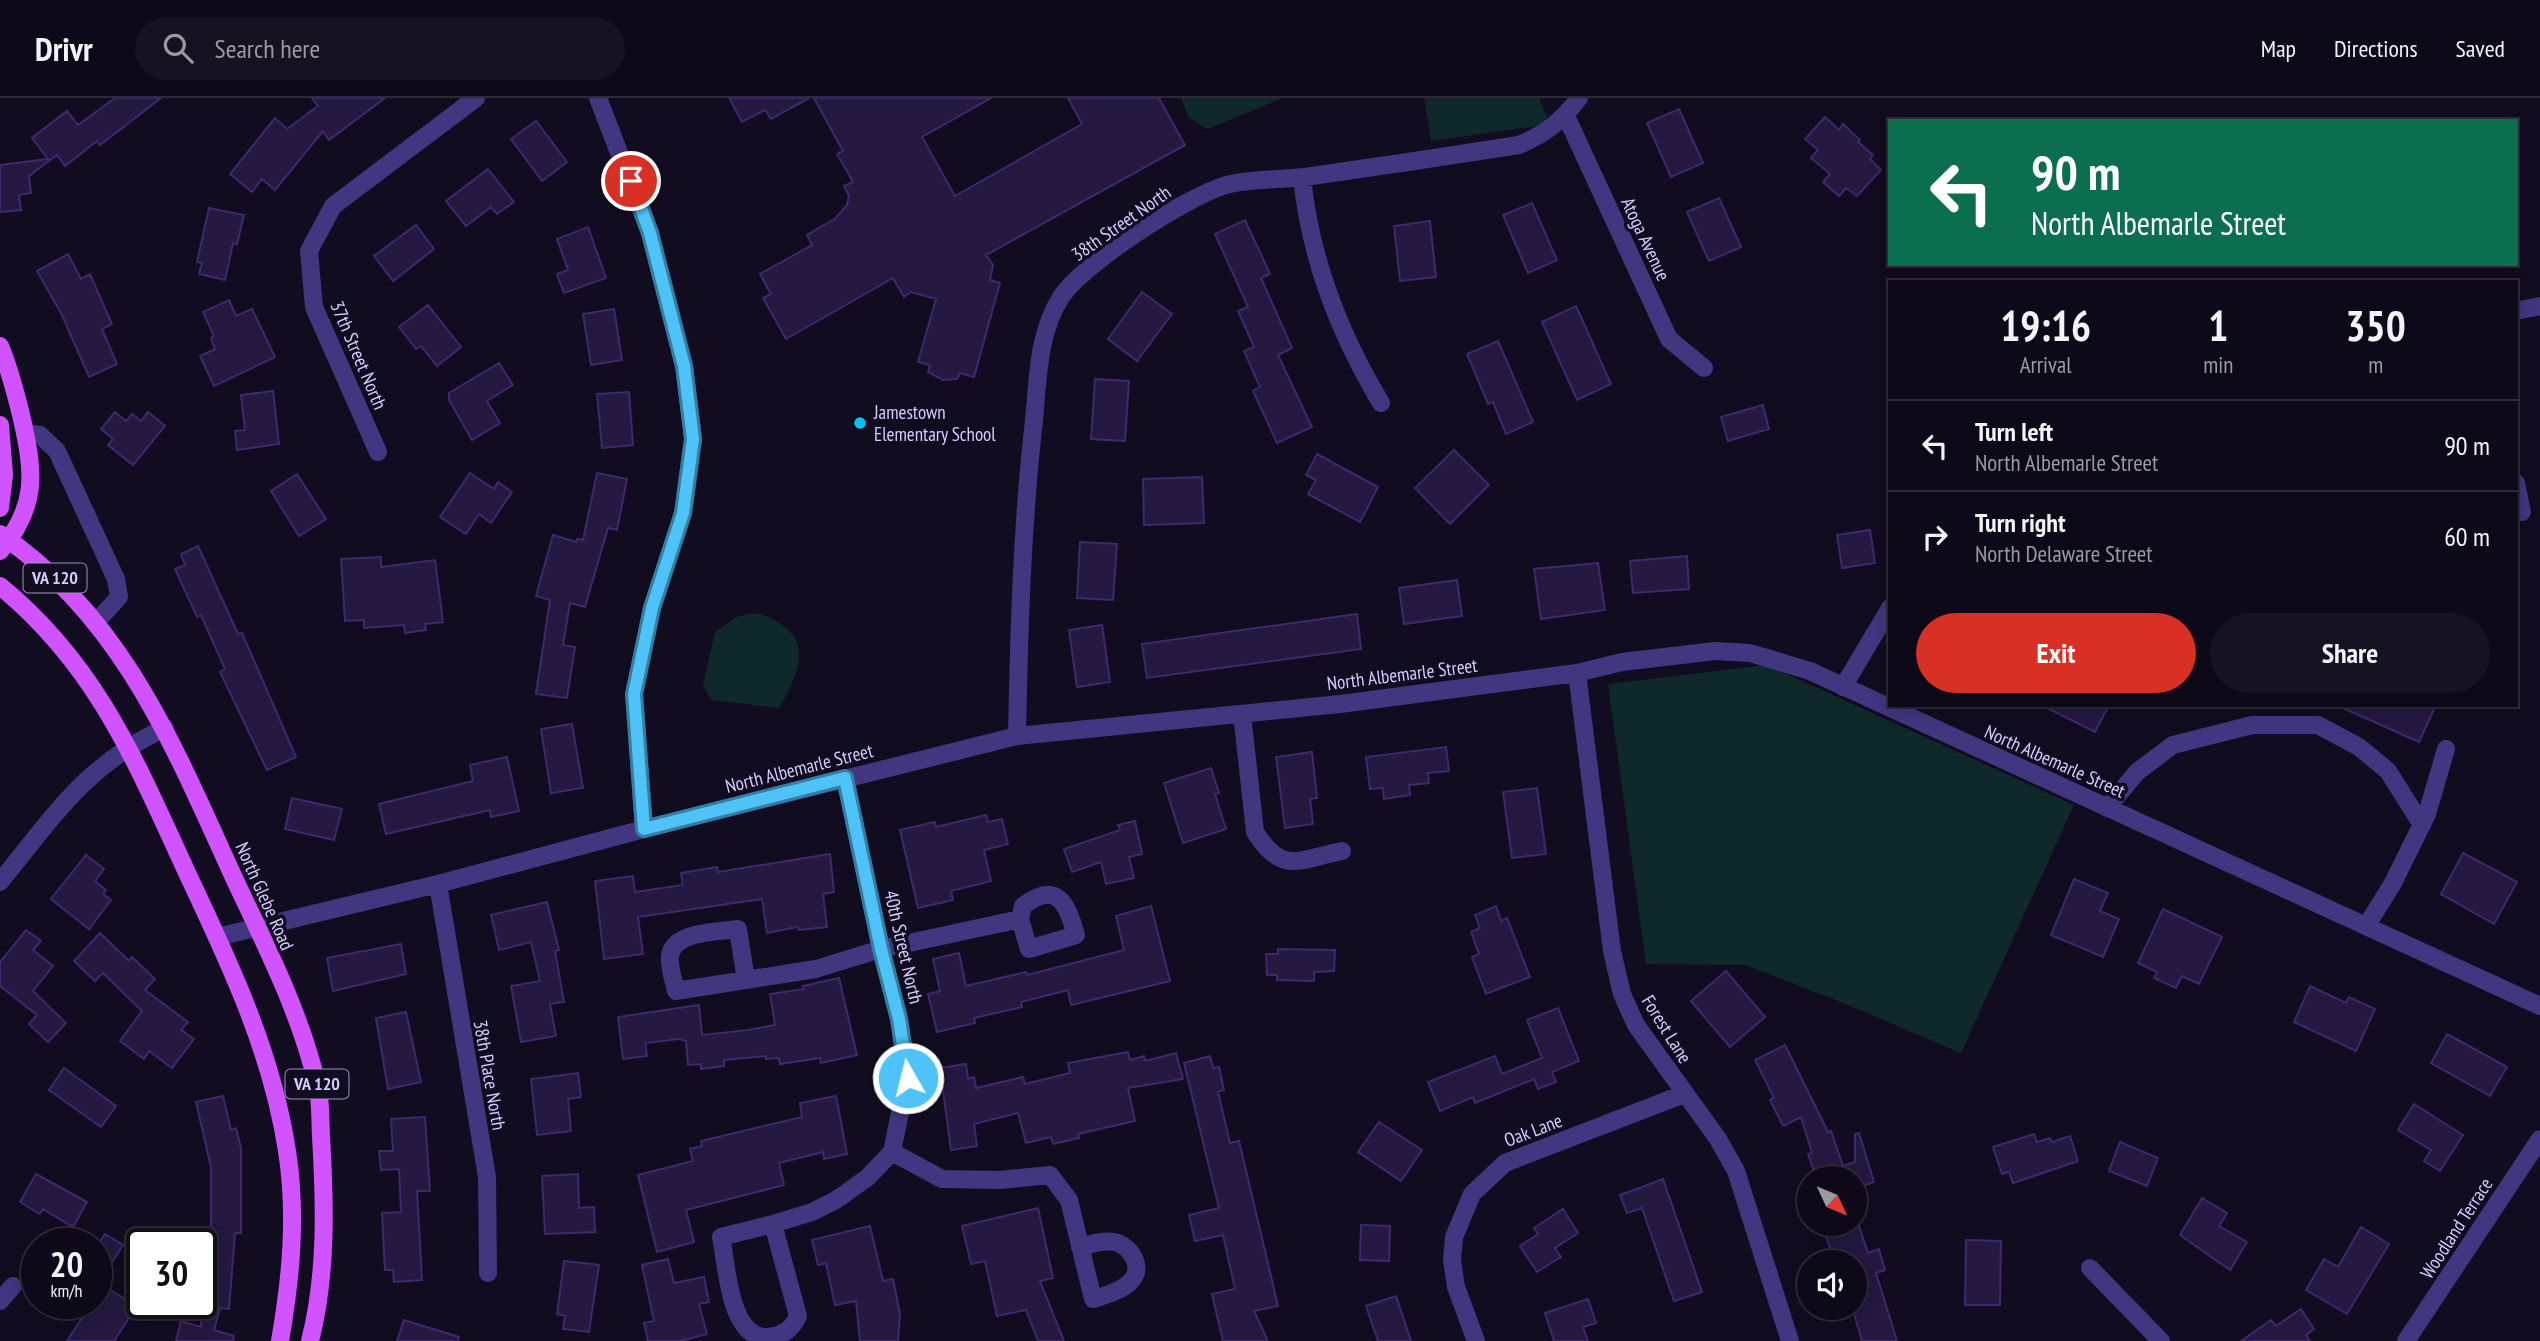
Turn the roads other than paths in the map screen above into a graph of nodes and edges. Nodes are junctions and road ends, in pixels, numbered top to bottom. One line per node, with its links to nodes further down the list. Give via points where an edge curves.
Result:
1 (477, 98): 13 (street, 37th Street North, via 334,206 309,251 314,307)
2 (598, 98): 31 (street, via 650,233 684,366 693,439 683,513 652,608 634,694)
3 (1579, 98): 4 (street, 38th Street North)
4 (1566, 116): 5 (street, 38th Street North, via 1541,136 1519,145); 9 (street, Atoga Avenue, via 1669,339)
5 (1302, 177): 10 (street, via 1313,253 1344,334); 25 (street, 38th Street North, via 1228,184 1196,197 1079,278 1050,319 1042,344 1030,451 1019,605)
6 (2540, 306): 7 (street)
7 (2518, 311)
8 (0, 346): 12 (main road)
9 (1704, 368)
10 (1381, 403)
11 (0, 425): 15 (main road, via 4,475)
12 (25, 433): 17 (main road, via 31,492 25,513); 20 (street, via 40,435 57,451 117,579 119,597)
13 (378, 452)
14 (2518, 493): 16 (street)
15 (0, 508)
16 (2522, 512)
17 (3, 542): 20 (main road, North Glebe Road / VA 120, via 71,593)
18 (0, 586): 26 (main road, VA 120, via 79,667)
19 (1888, 611): 22 (street)
20 (97, 621): 24 (main road, North Glebe Road / VA 120)
21 (1577, 673): 22 (street, North Albemarle Street, via 1622,662 1750,653 1783,660); 23 (street, North Albemarle Street); 42 (street, Forest Lane, via 1612,951 1622,994 1636,1025)
22 (1843, 687): 29 (street, North Albemarle Street)
23 (1242, 713): 25 (street, North Albemarle Street); 32 (street, via 1255,832 1265,848 1275,858 1289,862)
24 (165, 728): 26 (street); 37 (main road, North Glebe Road / VA 120)
25 (1017, 736): 28 (street, North Albemarle Street)
26 (128, 747): 33 (street, via 82,781); 38 (main road, VA 120)
27 (2446, 749): 30 (street)
28 (845, 778): 31 (street, North Albemarle Street); 39 (street, 40th Street North)
29 (2107, 808): 30 (street, via 2137,772 2173,745 2252,724 2318,725 2359,747 2388,771); 36 (street, North Albemarle Street)
30 (2422, 825): 36 (street)
31 (644, 829): 34 (street, North Albemarle Street)
32 (1342, 851)
33 (0, 882)
34 (438, 884): 37 (street, North Albemarle Street); 48 (street, 38th Place North, via 487,1177)
35 (1020, 919): 39 (street)
36 (2367, 925): 41 (street, North Albemarle Street)
37 (257, 928): 38 (street, North Albemarle Street); 52 (main road, North Glebe Road / VA 120, via 294,1010 317,1086 324,1187 320,1301)
38 (217, 937): 51 (main road, VA 120, via 273,1077 288,1154 293,1234)
39 (881, 949): 40 (street, via 816,969); 44 (street, 40th Street North, via 908,1078)
40 (746, 980): 40 (street, via 676,991 672,947 682,939 738,929)
41 (2540, 1006)
42 (1684, 1094): 53 (street, Oak Lane, via 1504,1163 1472,1194 1454,1237 1452,1259); 54 (street, Forest Lane, via 1735,1171)
43 (2540, 1139): 56 (street, Woodland Terrace)
44 (892, 1152): 45 (street, via 836,1200); 46 (street, via 942,1179 1050,1175 1069,1200)
45 (773, 1224): 45 (street, via 798,1315 782,1335 764,1338 738,1321 721,1237)
46 (1080, 1247)
47 (2090, 1268): 55 (street)
48 (488, 1273)
49 (13, 1286): 50 (street)
50 (0, 1301)
51 (280, 1341)
52 (310, 1341)
53 (1476, 1341)
54 (1790, 1341)
55 (2161, 1341)
56 (2406, 1341)

